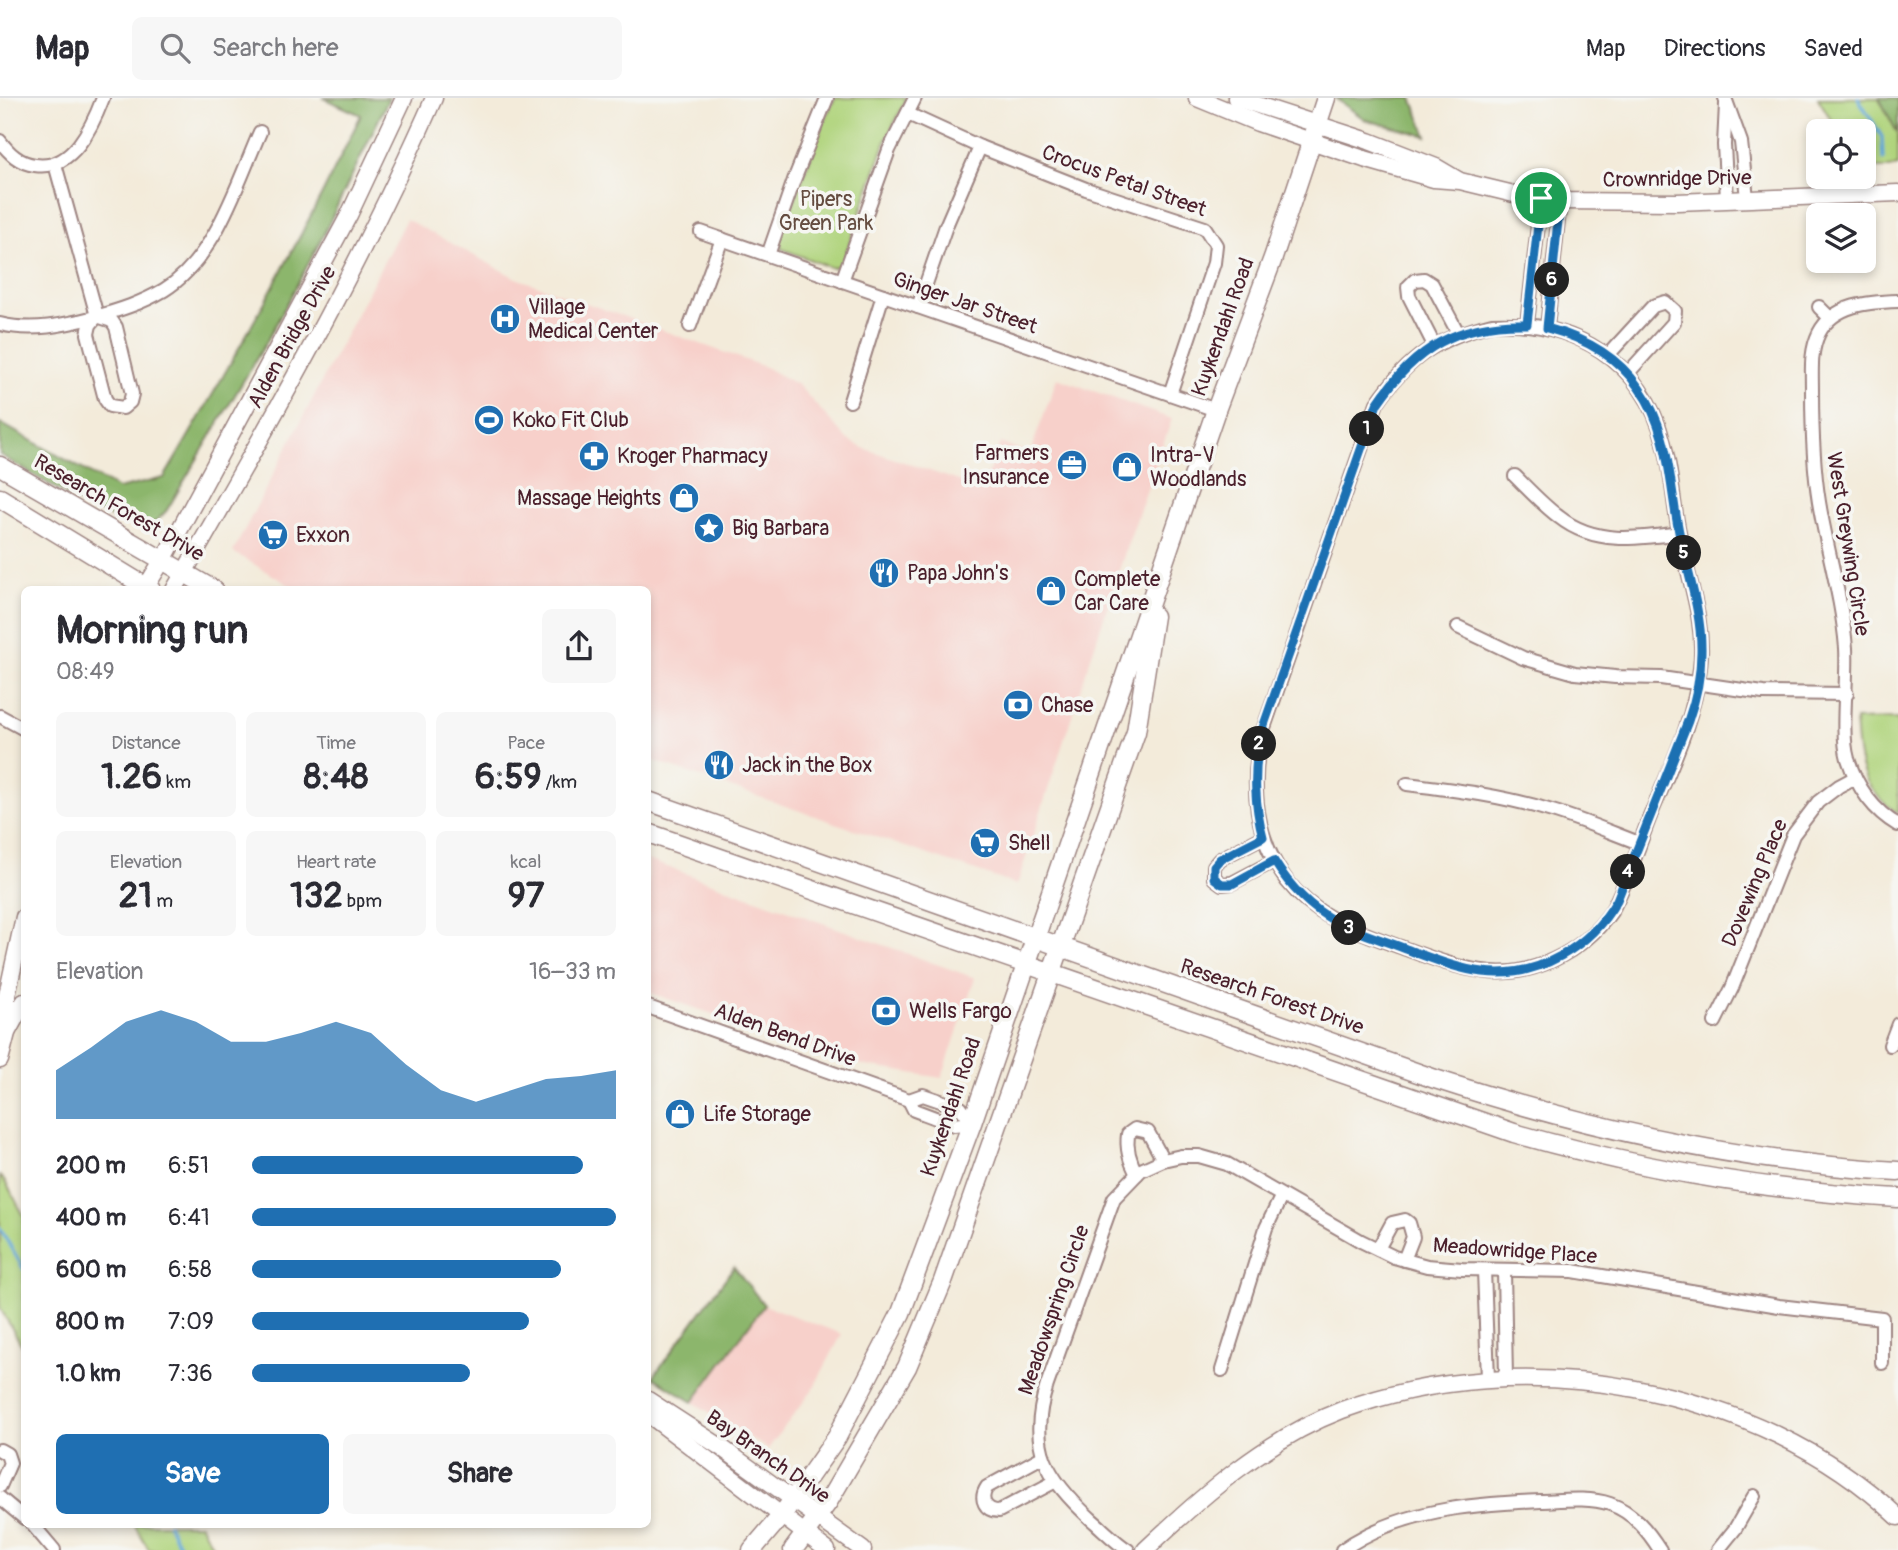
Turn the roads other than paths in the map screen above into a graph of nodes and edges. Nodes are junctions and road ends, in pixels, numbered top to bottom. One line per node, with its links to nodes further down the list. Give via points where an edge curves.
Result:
1 (103, 98): 16 (street, via 76,149)
2 (404, 98): 48 (street, Alden Bridge Drive, via 352,210)
3 (434, 98): 50 (street, Alden Bridge Drive, via 376,225)
4 (827, 98): 25 (street)
5 (915, 98): 10 (street)
6 (1197, 98): 14 (street, Crownridge Drive)
7 (1236, 98): 11 (street, Crownridge Drive)
8 (1326, 98): 11 (main road, Kuykendahl Road)
9 (1726, 99): 20 (street, via 1741,142); 21 (street)
10 (908, 114): 15 (street, Crocus Petal Street); 26 (street, via 889,150)
11 (1318, 124): 14 (main road, Kuykendahl Road); 17 (street, Crownridge Drive, via 1436,167)
12 (260, 132): 31 (street, via 201,256 167,288 125,309)
13 (0, 141): 16 (street, via 15,158 29,164)
14 (1312, 141): 17 (street, Crownridge Drive, via 1434,179); 43 (main road, Kuykendahl Road)
15 (980, 146): 29 (street); 41 (street, Crocus Petal Street, via 1086,189 1205,228 1216,245 1214,263)
16 (55, 164): 31 (street)
17 (1460, 181): 19 (street, Crownridge Drive)
18 (1898, 193): 20 (street, Crownridge Drive)
19 (1541, 198): 22 (street, Crownridge Drive); 34 (street)
20 (1747, 198): 21 (street, Crownridge Drive)
21 (1727, 200): 22 (street, Crownridge Drive)
22 (1560, 201): 36 (street)
23 (701, 232): 24 (street, Ginger Jar Street)
24 (722, 239): 25 (street, Ginger Jar Street); 35 (street)
25 (768, 255): 26 (street, Ginger Jar Street)
26 (842, 281): 27 (street, Ginger Jar Street)
27 (883, 295): 29 (street, Ginger Jar Street); 42 (street)
28 (1898, 301): 32 (street, via 1856,305)
29 (918, 307): 41 (street, Ginger Jar Street)
30 (1819, 307): 32 (street)
31 (97, 316): 31 (street, via 88,334 105,399 110,406 123,408 132,394 116,327); 33 (street, via 49,327)
32 (1830, 318): 57 (street, West Greywing Circle, via 1812,355 1812,433 1819,503 1842,613)
33 (0, 324)
34 (1527, 324): 36 (street); 37 (street, via 1492,324)
35 (690, 326)
36 (1547, 328): 39 (street, via 1577,337)
37 (1458, 333): 38 (street); 38 (street, via 1432,284 1415,280 1408,287 1409,296)
38 (1434, 345): 67 (street, via 1410,362 1377,404 1259,739 1254,786)
39 (1608, 355): 40 (street); 40 (street, via 1653,306 1665,302 1675,311 1674,322)
40 (1628, 373): 47 (street, via 1641,390 1664,442)
41 (1170, 394): 43 (street, Ginger Jar Street)
42 (850, 401)
43 (1216, 410): 49 (main road, Kuykendahl Road)
44 (0, 466): 48 (main road, Research Forest Drive)
45 (1514, 476): 47 (street, via 1575,528 1621,539)
46 (0, 498): 51 (main road)
47 (1679, 533): 56 (street, via 1700,629)
48 (163, 560): 50 (main road, Research Forest Drive); 52 (street, Alden Bridge Drive)
49 (1161, 571): 71 (main road, Kuykendahl Road); 72 (main road, Kuykendahl Road, via 1136,732)
50 (184, 573): 53 (street, Alden Bridge Drive); 54 (main road, Research Forest Drive)
51 (142, 586)
52 (149, 586)
53 (176, 586)
54 (207, 586)
55 (1458, 628): 56 (street, via 1561,670)
56 (1698, 684): 57 (street, via 1763,693); 68 (street)
57 (1847, 694): 60 (street, West Greywing Circle, via 1847,755)
58 (0, 716): 59 (street)
59 (21, 726)
60 (1854, 778): 65 (street, via 1869,802); 78 (street, Dovewing Place, via 1818,802 1793,835)
61 (1407, 784): 68 (street, via 1524,803)
62 (651, 803): 64 (main road, Research Forest Drive)
63 (651, 814): 64 (main road, via 671,820)
64 (694, 818): 71 (main road, Research Forest Drive)
65 (1898, 825)
66 (651, 834): 73 (main road)
67 (1263, 837): 69 (street); 69 (street, via 1220,859 1214,866 1214,878 1232,884)
68 (1639, 843): 69 (street, via 1602,925 1543,964 1500,973 1450,964 1336,922 1297,893)
69 (1274, 861)
70 (21, 930): 75 (street)
71 (1034, 938): 72 (main road, Research Forest Drive); 73 (main road, Kuykendahl Road)
72 (1061, 947): 74 (main road, Kuykendahl Road); 85 (main road, Research Forest Drive, via 1435,1079 1554,1116 1668,1143)
73 (1025, 964): 74 (main road); 83 (main road, Kuykendahl Road)
74 (1052, 973): 88 (main road, via 1477,1121 1583,1152 1754,1185); 108 (main road, Kuykendahl Road, via 943,1281 907,1367)
75 (9, 976): 80 (street)
76 (21, 1007): 80 (street)
77 (651, 1008): 83 (street, Alden Bend Drive, via 909,1100 914,1110 954,1125)
78 (1715, 1022)
79 (1898, 1024): 81 (street)
80 (7, 1033): 82 (street)
81 (1891, 1045)
82 (0, 1060)
83 (972, 1123): 105 (main road, Kuykendahl Road, via 901,1313 837,1437)
84 (1164, 1160): 86 (street, Meadowspring Circle); 86 (street, via 1148,1132 1135,1129 1128,1134 1127,1143); 87 (street, Meadowridge Place, via 1181,1156 1214,1160)
85 (1898, 1171)
86 (1137, 1174): 100 (street, Meadowspring Circle, via 1108,1211 1047,1385 1040,1414)
87 (1281, 1197): 89 (street, Meadowridge Place); 94 (street, via 1266,1228)
88 (1898, 1198)
89 (1378, 1249): 90 (street, Meadowridge Place); 90 (street, via 1392,1223 1405,1220 1413,1237)
90 (1404, 1260): 91 (street, Meadowridge Place)
91 (1485, 1270): 92 (street, Meadowridge Place); 96 (street)
92 (1504, 1270): 93 (street, Meadowridge Place, via 1573,1271 1779,1307 1882,1318); 95 (street)
93 (1882, 1363)
94 (1222, 1370)
95 (1506, 1378): 96 (street); 109 (street, via 1574,1380 1675,1399 1735,1418 1821,1458)
96 (1488, 1379): 118 (street, via 1391,1396 1307,1426 1241,1467)
97 (651, 1402): 105 (street, Bay Branch Drive)
98 (651, 1416): 106 (street, Bay Branch Drive)
99 (0, 1450): 102 (street, via 10,1463)
100 (1042, 1457): 101 (street, Meadowspring Circle); 101 (street, via 987,1487 984,1503 999,1511)
101 (1056, 1482): 117 (street, Meadowspring Circle, via 1072,1502)
102 (0, 1486)
103 (1754, 1496): 121 (street)
104 (0, 1498): 107 (street)
105 (793, 1499): 106 (main road, Kuykendahl Road); 108 (street, Bay Branch Drive)
106 (782, 1515): 111 (street, Bay Branch Drive); 113 (main road, Kuykendahl Road)
107 (21, 1516)
108 (817, 1517): 111 (main road, Kuykendahl Road); 116 (street, Bay Branch Drive)
109 (1898, 1517)
110 (35, 1528): 112 (street)
111 (806, 1533): 114 (main road, Kuykendahl Road); 115 (street, Bay Branch Drive)
112 (54, 1550)
113 (752, 1550)
114 (793, 1550)
115 (827, 1550)
116 (863, 1550)
117 (1128, 1550)
118 (1145, 1550)
119 (1342, 1550): 120 (street, via 1396,1522 1436,1512 1493,1503 1577,1499 1623,1510 1646,1528)
120 (1660, 1550)
121 (1718, 1550)

